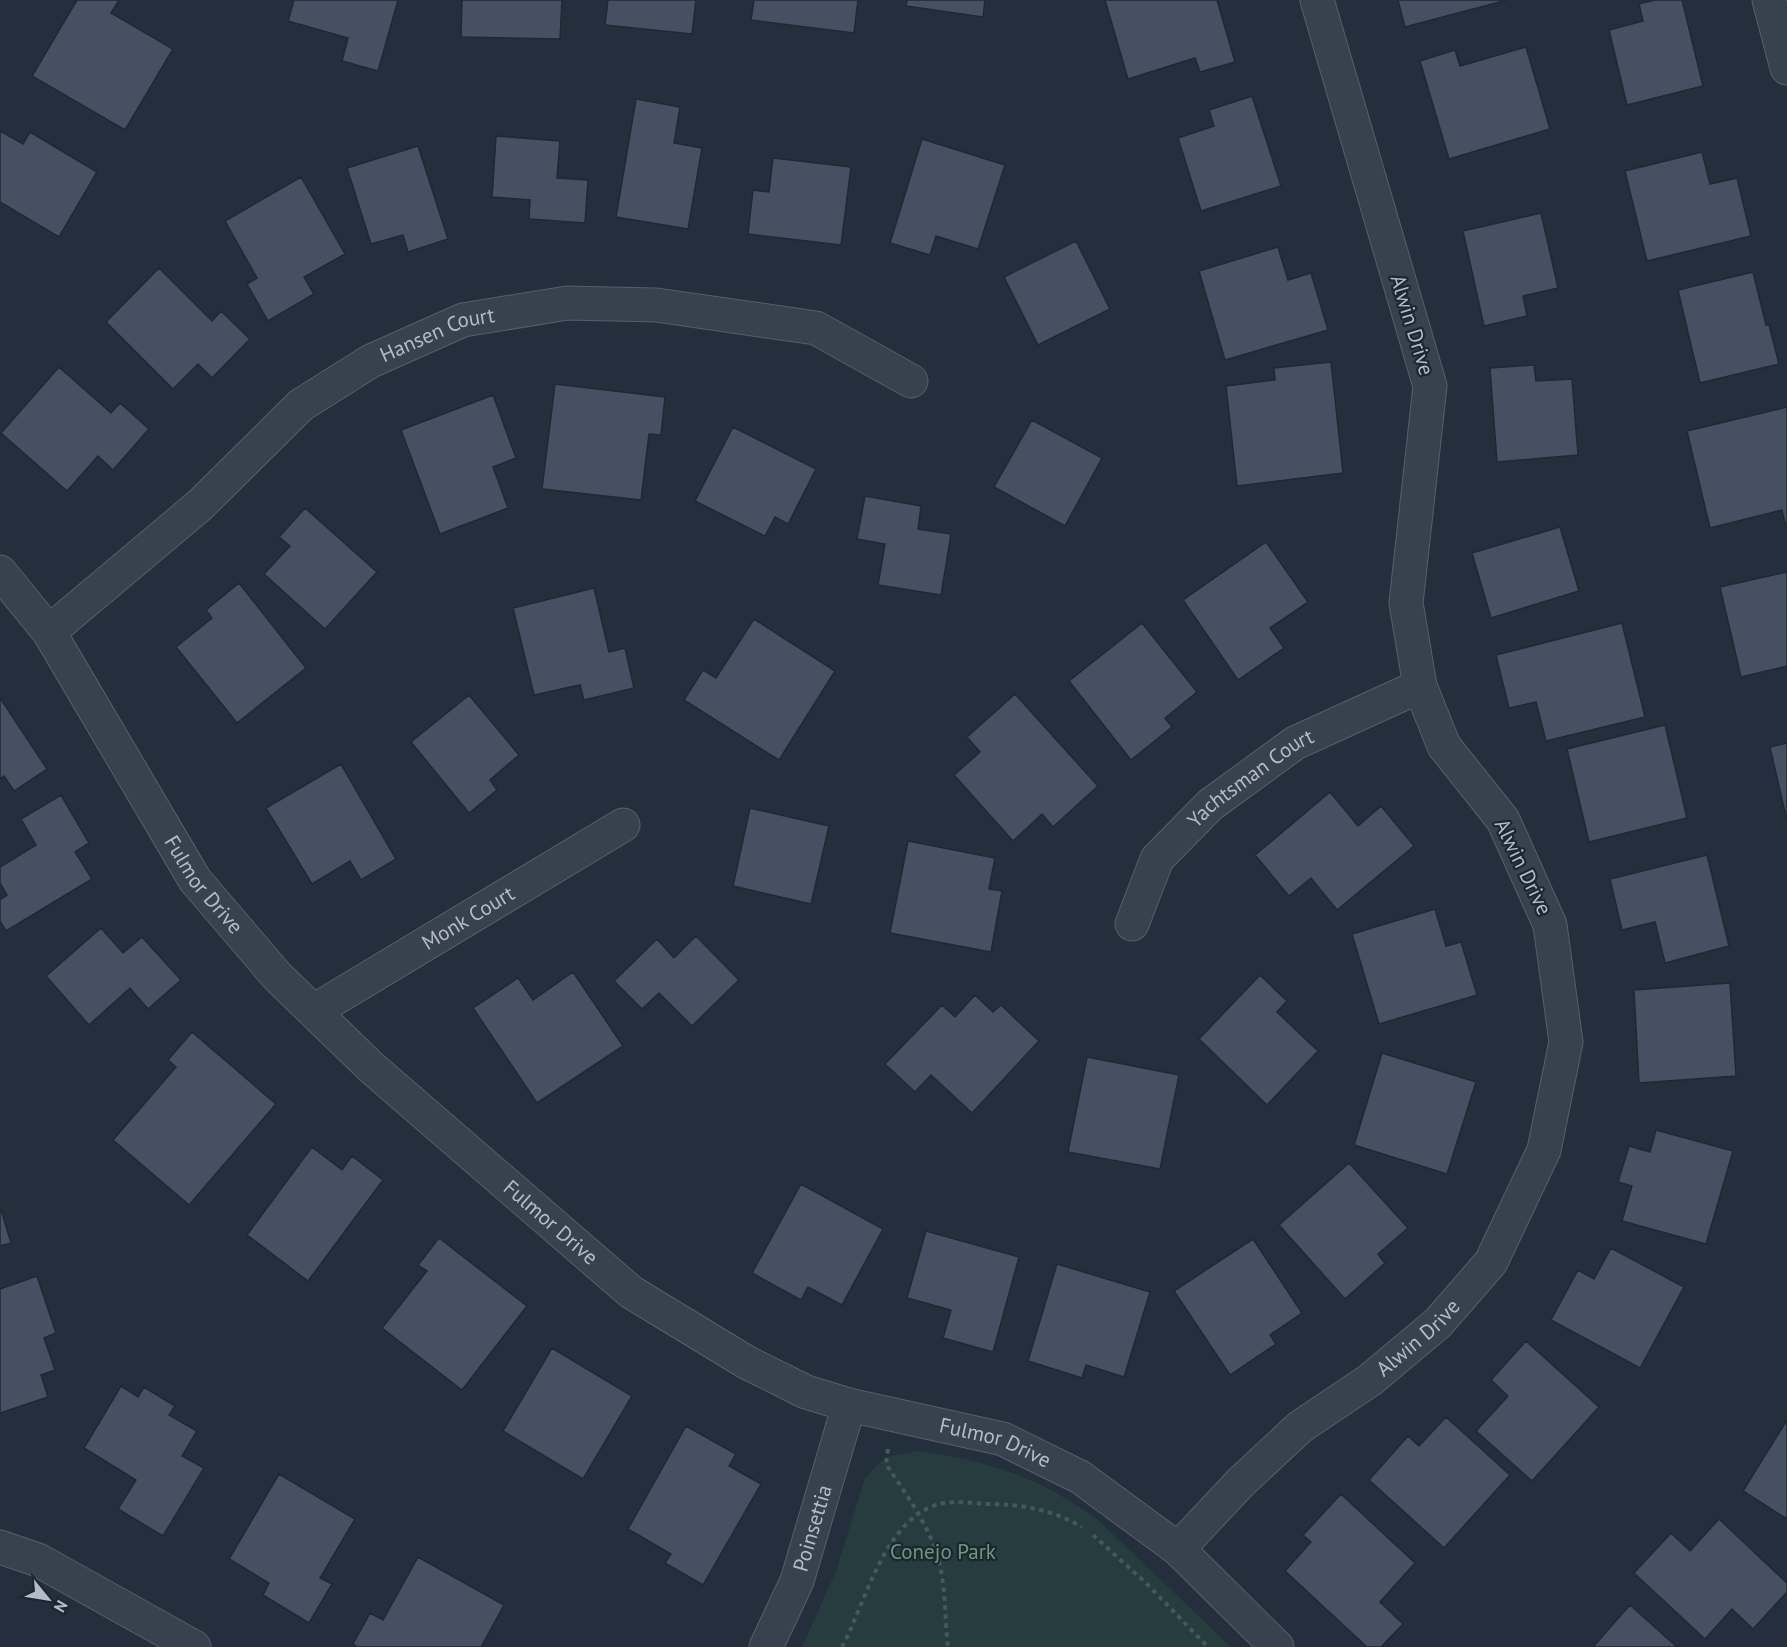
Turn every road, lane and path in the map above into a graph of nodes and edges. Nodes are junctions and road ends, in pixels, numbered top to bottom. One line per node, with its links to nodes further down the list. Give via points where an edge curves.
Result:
1 (1317, 0): 7 (street, Alwin Drive, via 1430,386 1406,603)
2 (1769, 0): 3 (street)
3 (1787, 68)
4 (911, 381): 6 (street, Hansen Court, via 816,328 656,305 567,303 463,320 371,361 302,405 200,505)
5 (0, 572): 6 (street, Fulmor Drive)
6 (49, 632): 10 (street, Fulmor Drive, via 195,880 277,976)
7 (1420, 686): 9 (street, Yachtsman Court, via 1294,743 1210,805 1157,859); 15 (street, Alwin Drive, via 1444,746 1503,820 1550,925 1566,1042 1544,1150 1491,1262 1438,1323 1370,1380 1300,1427)
8 (623, 825): 10 (street, Monk Court)
9 (1131, 924)
10 (314, 1011): 11 (street, Fulmor Drive, via 372,1068 631,1293 746,1362 806,1392)
11 (849, 1405): 12 (street, Fulmor Drive); 17 (street, Poinsettia, via 797,1581)
12 (893, 1414): 13 (path, via 886,1464); 15 (street, Fulmor Drive, via 1003,1439 1080,1477)
13 (918, 1512): 18 (path, via 891,1540); 19 (path, via 938,1557); 20 (path, via 944,1503 1018,1504 1061,1515 1086,1529)
14 (0, 1547): 16 (street, via 38,1560)
15 (1178, 1549): 21 (street, Fulmor Drive)
16 (194, 1647)
17 (766, 1647)
18 (842, 1647)
19 (948, 1647)
20 (1208, 1647)
21 (1277, 1647)

